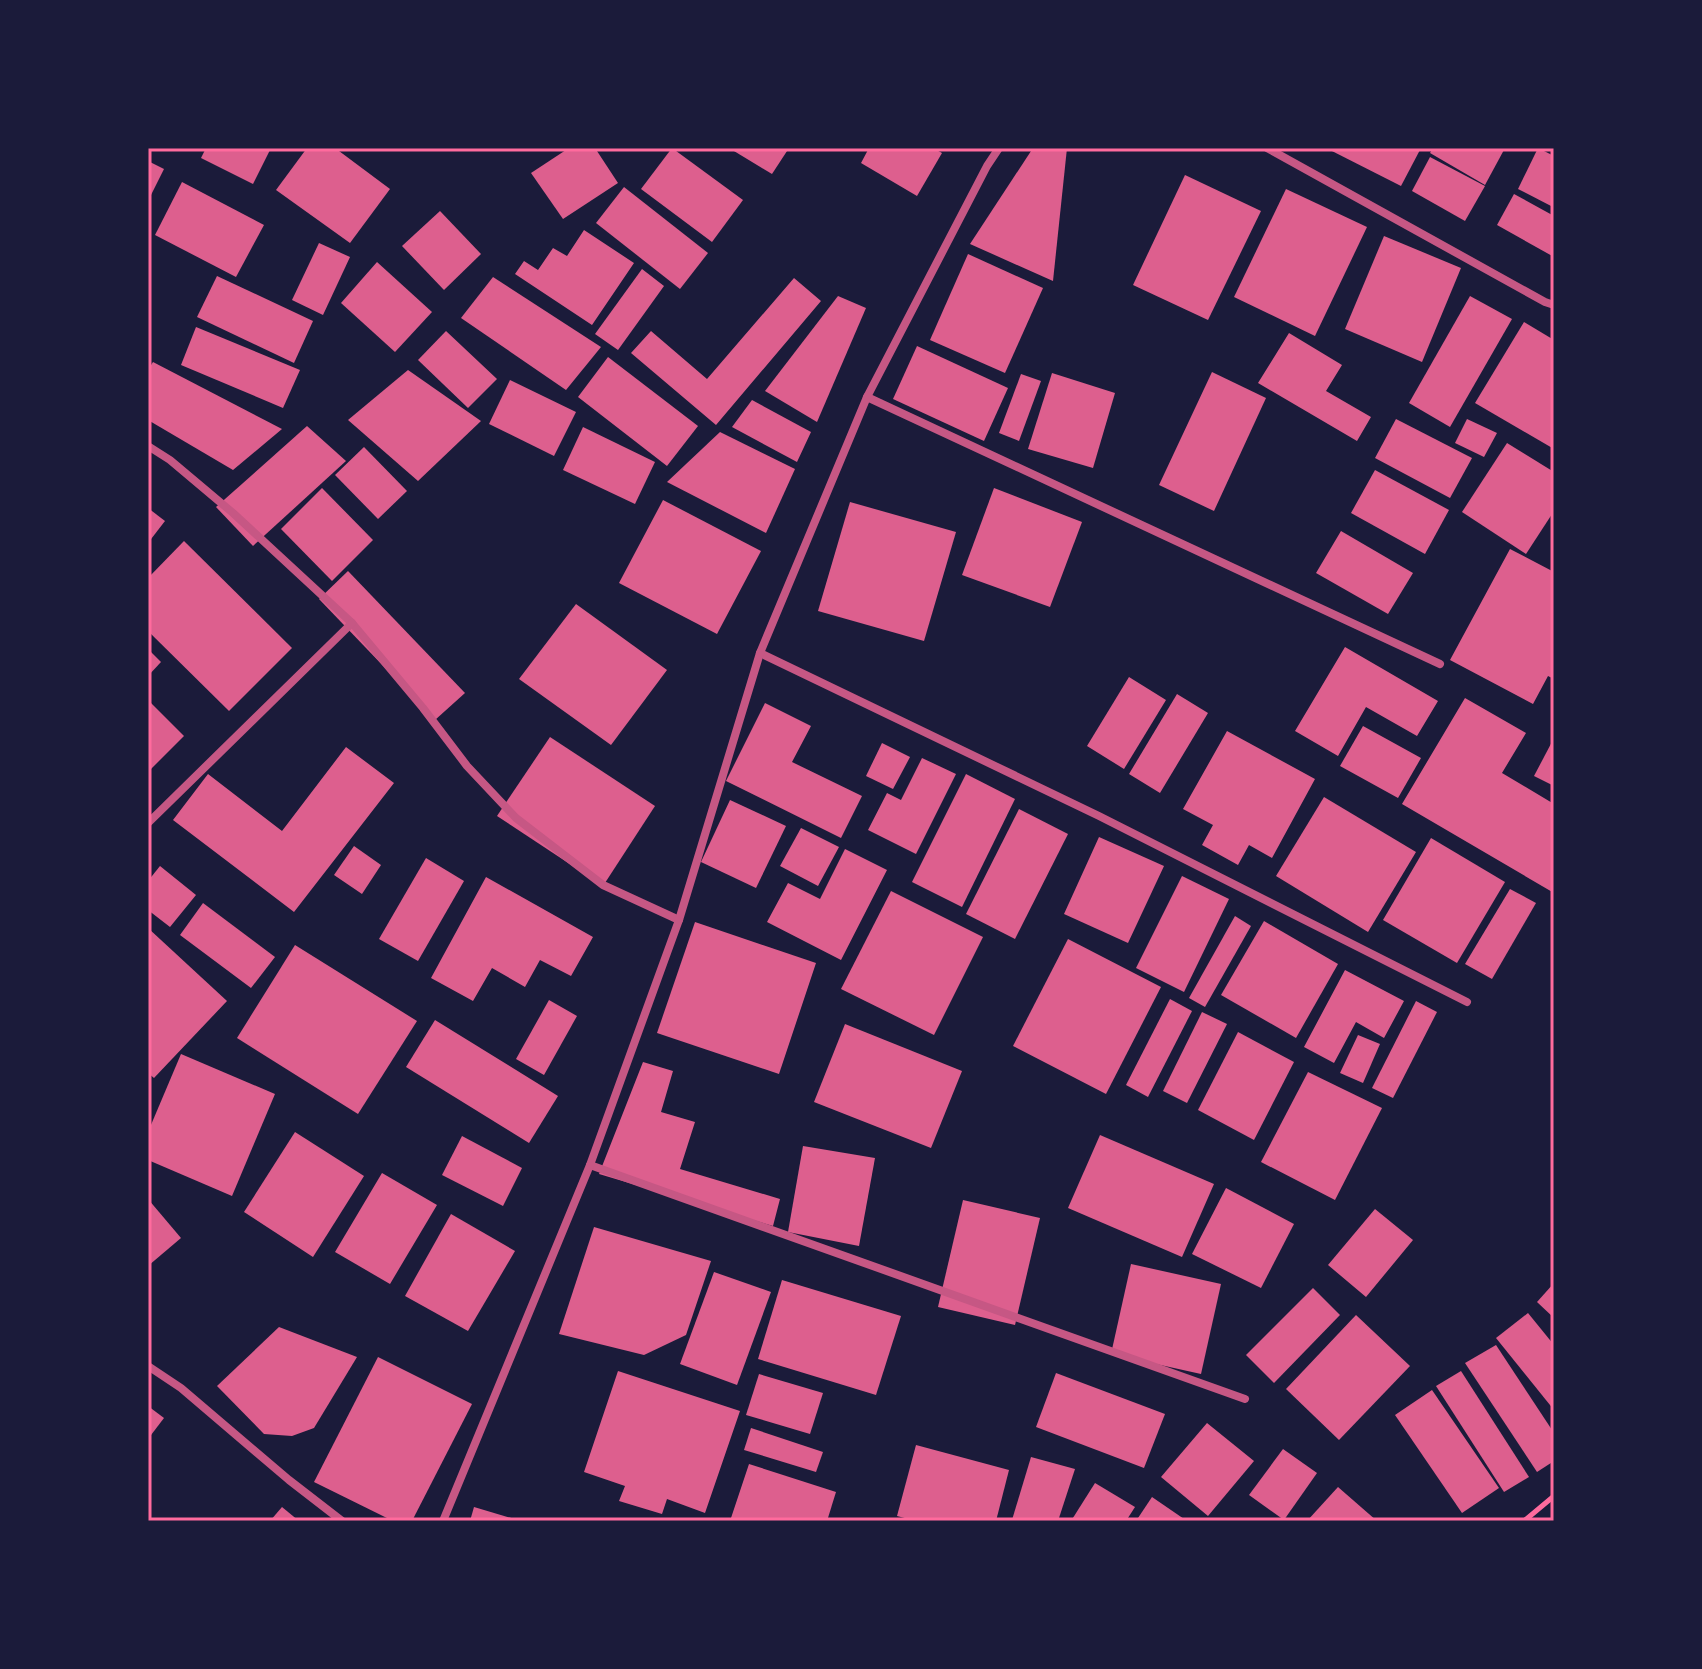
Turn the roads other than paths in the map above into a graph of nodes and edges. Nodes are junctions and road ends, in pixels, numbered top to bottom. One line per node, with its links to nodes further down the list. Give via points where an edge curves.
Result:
1 (999, 148): 4 (street)
2 (1267, 148): 3 (street)
3 (1554, 305)
4 (867, 397): 7 (street); 8 (street)
5 (148, 446): 6 (street, via 233,513)
6 (352, 623): 9 (street); 10 (street, via 467,766 516,818 603,885)
7 (760, 653): 10 (street); 11 (street)
8 (1440, 664)
9 (148, 823)
10 (679, 920): 12 (street)
11 (1467, 1002)
12 (590, 1165): 14 (street); 16 (street)
13 (148, 1366): 15 (street)
14 (1245, 1399)
15 (342, 1521)
16 (443, 1521)

